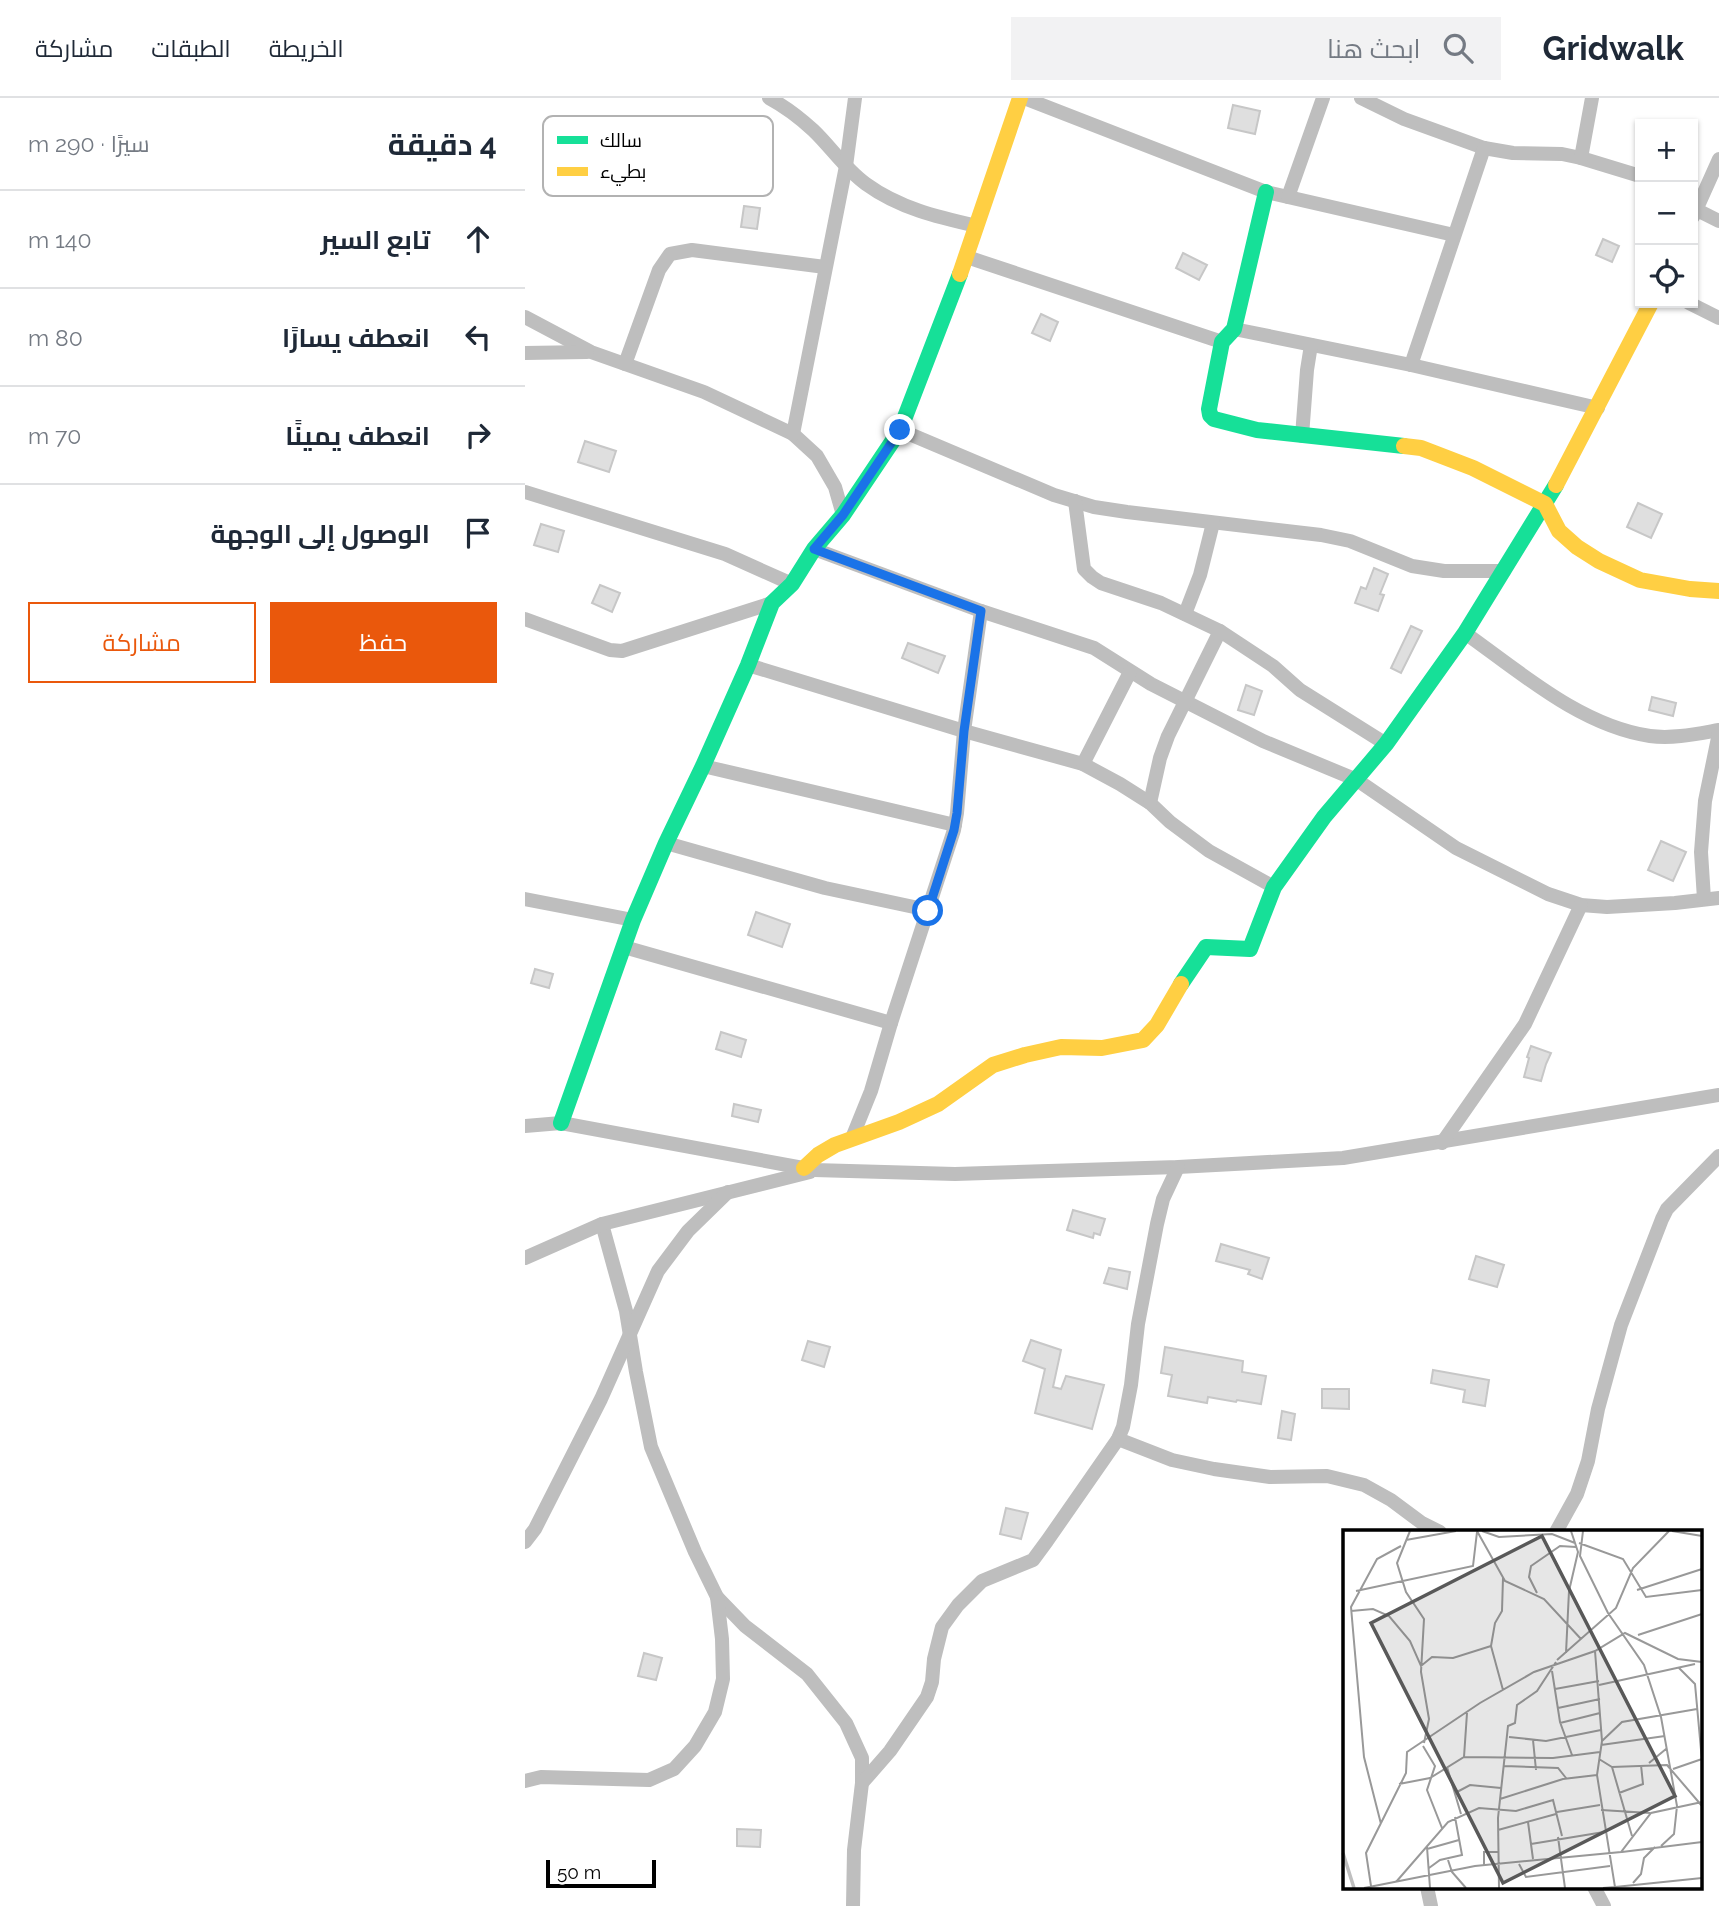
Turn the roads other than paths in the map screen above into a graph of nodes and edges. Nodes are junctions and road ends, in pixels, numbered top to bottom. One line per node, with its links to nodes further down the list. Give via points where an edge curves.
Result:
1 (769, 98): 10 (street, via 812,129)
2 (855, 98): 10 (street)
3 (1022, 98): 12 (street); 17 (street)
4 (1323, 98): 13 (street)
5 (1361, 98): 7 (street)
6 (1593, 98): 8 (street)
7 (1484, 148): 8 (street); 18 (street)
8 (1581, 158): 11 (street)
9 (1719, 159): 14 (street)
10 (846, 166): 17 (street, via 892,200 931,216); 20 (street)
11 (1635, 174)
12 (1266, 192): 13 (street); 25 (street)
13 (1288, 197): 18 (street)
14 (1698, 203)
15 (1698, 213): 16 (street)
16 (1719, 221)
17 (977, 226): 19 (street)
18 (1454, 235): 31 (street)
19 (967, 257): 26 (street); 33 (street)
20 (825, 267): 30 (street, via 691,250 670,254 659,270); 34 (street)
21 (1648, 308): 32 (street)
22 (1698, 308): 24 (street)
23 (525, 317): 28 (street)
24 (1719, 318)
25 (1234, 329): 26 (street); 27 (street)
26 (1222, 342): 35 (street, via 1210,415 1230,424)
27 (1311, 345): 31 (street); 35 (street)
28 (590, 352): 29 (street); 30 (street)
29 (525, 353)
30 (625, 364): 34 (street, via 704,392)
31 (1411, 365): 32 (street)
32 (1598, 408): 38 (street)
33 (900, 430): 37 (street); 39 (street)
34 (793, 434): 39 (street, via 817,456 835,487)
35 (1302, 436): 38 (street, via 1421,448)
36 (525, 492): 43 (street, via 725,554)
37 (1075, 501): 40 (street); 47 (street, via 1084,569 1092,578)
38 (1545, 504): 42 (street); 44 (street, via 1559,531 1599,561 1640,580)
39 (843, 515): 41 (street)
40 (1213, 523): 42 (street, via 1350,541 1422,568); 47 (street)
41 (814, 549): 43 (street); 46 (street)
42 (1504, 571): 50 (street)
43 (792, 584): 45 (street)
44 (1719, 591)
45 (772, 603): 48 (street, via 622,651); 51 (street)
46 (981, 611): 52 (street, via 1081,642); 54 (street)
47 (1185, 614): 49 (street)
48 (525, 619)
49 (1220, 631): 53 (street); 56 (street, via 1300,690)
50 (1465, 633): 55 (street, via 1573,709 1625,731 1678,737); 56 (street)
51 (748, 665): 54 (street); 58 (street)
52 (1130, 672): 53 (street); 57 (street)
53 (1186, 702): 59 (street, via 1263,741); 60 (street, via 1160,758)
54 (964, 731): 57 (street); 61 (street)
55 (1719, 732): 66 (street, via 1705,801)
56 (1386, 744): 59 (street)
57 (1083, 765): 60 (street)
58 (703, 766): 61 (street); 62 (street)
59 (1357, 780): 63 (street); 67 (street, via 1455,848 1548,894)
60 (1150, 803): 63 (street, via 1209,851)
61 (955, 825): 68 (street)
62 (666, 843): 68 (street, via 825,888); 69 (street)
63 (1274, 887): 75 (street, via 1249,949 1206,947 1143,1040 1102,1048 1061,1047 993,1065 938,1104)
64 (1719, 898): 66 (street)
65 (525, 899): 69 (street)
66 (1704, 899): 67 (street)
67 (1581, 905): 76 (street, via 1525,1024)
68 (928, 911): 71 (street)
69 (633, 920): 70 (street)
70 (624, 947): 71 (street); 73 (street)
71 (891, 1023): 75 (street)
72 (1719, 1096): 76 (street)
73 (561, 1123): 74 (street); 79 (street)
74 (525, 1126)
75 (852, 1138): 79 (street, via 818,1155)
76 (1442, 1143): 78 (street, via 1343,1158)
77 (1719, 1156): 86 (street, via 1662,1219 1621,1325 1577,1494)
78 (1178, 1167): 79 (street, via 955,1174); 84 (street, via 1157,1224)
79 (809, 1169): 80 (street)
80 (728, 1192): 81 (street); 83 (street, via 688,1231 658,1271)
81 (602, 1224): 82 (street); 83 (street)
82 (525, 1258)
83 (630, 1335): 87 (street); 88 (street, via 652,1447)
84 (1118, 1439): 85 (street, via 1173,1460 1214,1469 1270,1478 1327,1476 1364,1485); 90 (street, via 1033,1560 982,1581 958,1605 942,1627 927,1697)
85 (1437, 1530)
86 (1558, 1530)
87 (525, 1542)
88 (717, 1597): 89 (street, via 723,1679 715,1712 695,1746 674,1769 649,1780 541,1777); 90 (street, via 745,1626 807,1674 846,1723 862,1758)
89 (525, 1781)
90 (862, 1783): 93 (street)
91 (1427, 1888): 94 (street)
92 (1595, 1888): 95 (street)
93 (853, 1906)
94 (1431, 1906)
95 (1604, 1906)

